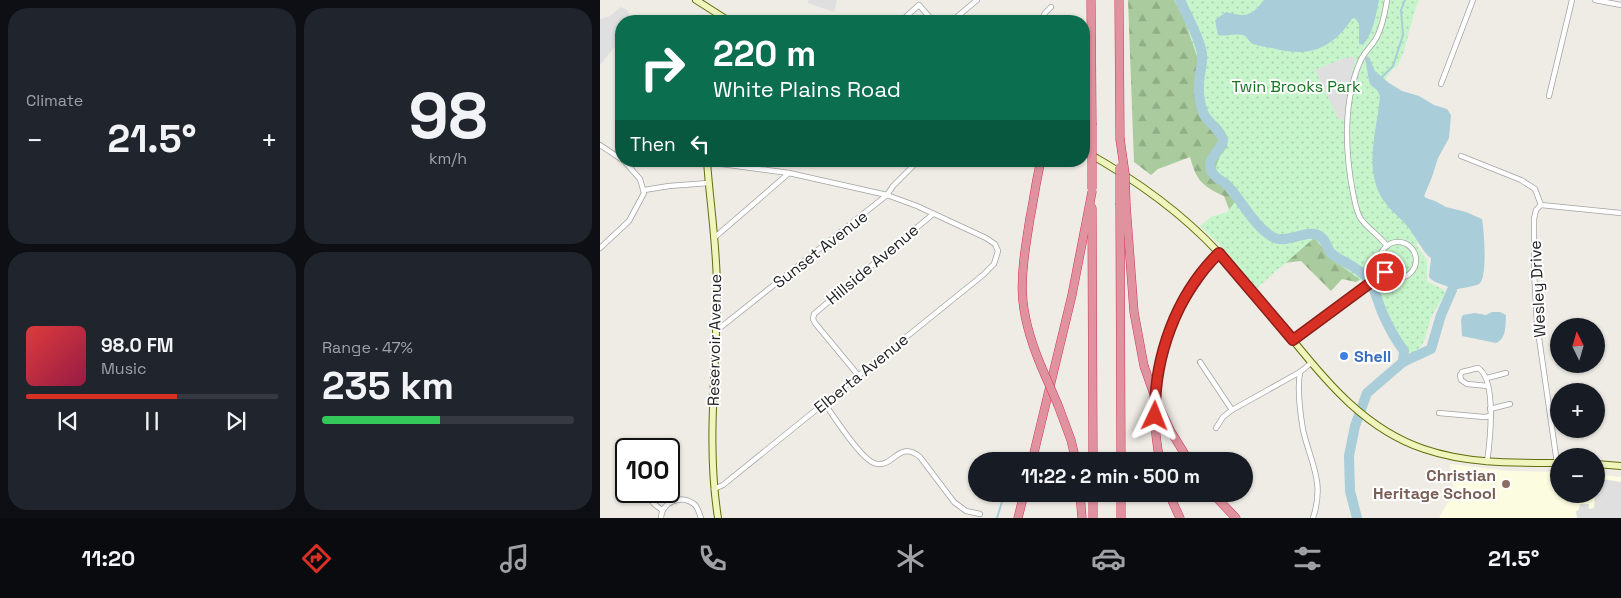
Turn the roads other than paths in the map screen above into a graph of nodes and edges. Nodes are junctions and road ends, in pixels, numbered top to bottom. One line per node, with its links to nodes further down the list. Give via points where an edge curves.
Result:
1 (696, 0): 12 (main road)
2 (977, 0): 15 (street)
3 (1091, 0): 31 (highway, bridge)
4 (1119, 0): 33 (highway, bridge)
5 (1387, 0): 38 (street, via 1374,42 1366,50 1357,70 1346,133 1350,177 1360,219)
6 (1472, 0): 17 (street)
7 (1572, 0): 18 (street)
8 (1596, 0): 10 (street)
9 (919, 2): 13 (street); 14 (street)
10 (1621, 4)
11 (1051, 7): 16 (street)
12 (720, 15)
13 (907, 15)
14 (929, 15)
15 (959, 15)
16 (1044, 15)
17 (1442, 84)
18 (1549, 96)
19 (600, 145): 21 (street)
20 (1090, 154): 40 (main road, via 1172,208)
21 (615, 155)
22 (1461, 156): 34 (street, via 1521,180 1535,189)
23 (629, 167): 30 (street, via 640,179)
24 (707, 167): 29 (main road, Reservoir Avenue)
25 (744, 167): 28 (street)
26 (912, 167): 32 (street, Sunset Avenue)
27 (1039, 167): 60 (highway, bridge, via 1021,292 1028,330)
28 (789, 173): 32 (street); 37 (street)
29 (708, 183): 30 (street); 37 (main road, Reservoir Avenue)
30 (644, 190): 39 (street, via 630,221)
31 (1092, 190): 59 (highway, via 1072,295); 61 (highway)
32 (887, 195): 36 (street); 42 (street, Sunset Avenue)
33 (1123, 205): 62 (highway); 64 (highway, bridge, via 1134,312 1144,366 1156,400)
34 (1542, 205): 35 (street); 58 (street, Wesley Drive, via 1536,210 1534,219 1534,270 1538,333)
35 (1621, 213)
36 (933, 214): 48 (street, Hillside Avenue, via 813,316 815,323); 48 (street, Elberta Avenue, via 995,244 996,260 988,271)
37 (714, 238): 42 (main road, Reservoir Avenue)
38 (1387, 246): 41 (street, via 1381,259); 41 (street, via 1406,244 1415,252 1416,264 1404,277 1392,277)
39 (600, 248)
40 (1219, 253): 43 (main road); 63 (highway, via 1182,303 1163,350 1155,405)
41 (1385, 272): 43 (street)
42 (716, 331): 69 (main road, Reservoir Avenue, via 712,438)
43 (1293, 340): 45 (main road)
44 (1200, 362): 54 (street)
45 (1311, 363): 46 (street); 65 (main road, via 1348,403 1393,434 1423,449)
46 (1300, 372): 54 (street); 88 (street, via 1301,417 1318,492)
47 (1506, 373): 49 (street)
48 (858, 375): 51 (street, Elberta Avenue)
49 (1487, 378): 50 (street); 50 (street, via 1478,368 1460,375 1467,384)
50 (1488, 386): 53 (street)
51 (824, 403): 69 (street, Elberta Avenue, via 724,485); 78 (street, via 868,460 881,464 902,452 915,453 954,502)
52 (1510, 404): 53 (street)
53 (1490, 409): 56 (street)
54 (1232, 410): 57 (street)
55 (1439, 413): 56 (street)
56 (1491, 416): 65 (street)
57 (1216, 428)
58 (1556, 448)
59 (1034, 452)
60 (1074, 452)
61 (1093, 452)
62 (1121, 452)
63 (1158, 452)
64 (1183, 452)
65 (1487, 462): 66 (main road)
66 (1550, 463)
67 (1605, 465): 68 (main road)
68 (1621, 466)
69 (714, 489): 81 (main road, Reservoir Avenue)
70 (1023, 502): 82 (highway)
71 (1081, 502): 83 (highway)
72 (1093, 502): 84 (highway)
73 (1121, 502): 85 (highway)
74 (1173, 502): 86 (highway)
75 (1221, 502): 87 (highway)
76 (653, 503): 77 (street)
77 (662, 510): 79 (street); 80 (street, via 673,501 685,500 696,506)
78 (980, 514)
79 (660, 518)
80 (701, 518)
81 (718, 518)
82 (1020, 518)
83 (1082, 518)
84 (1093, 518)
85 (1121, 518)
86 (1180, 518)
87 (1236, 518)
88 (1313, 518)

